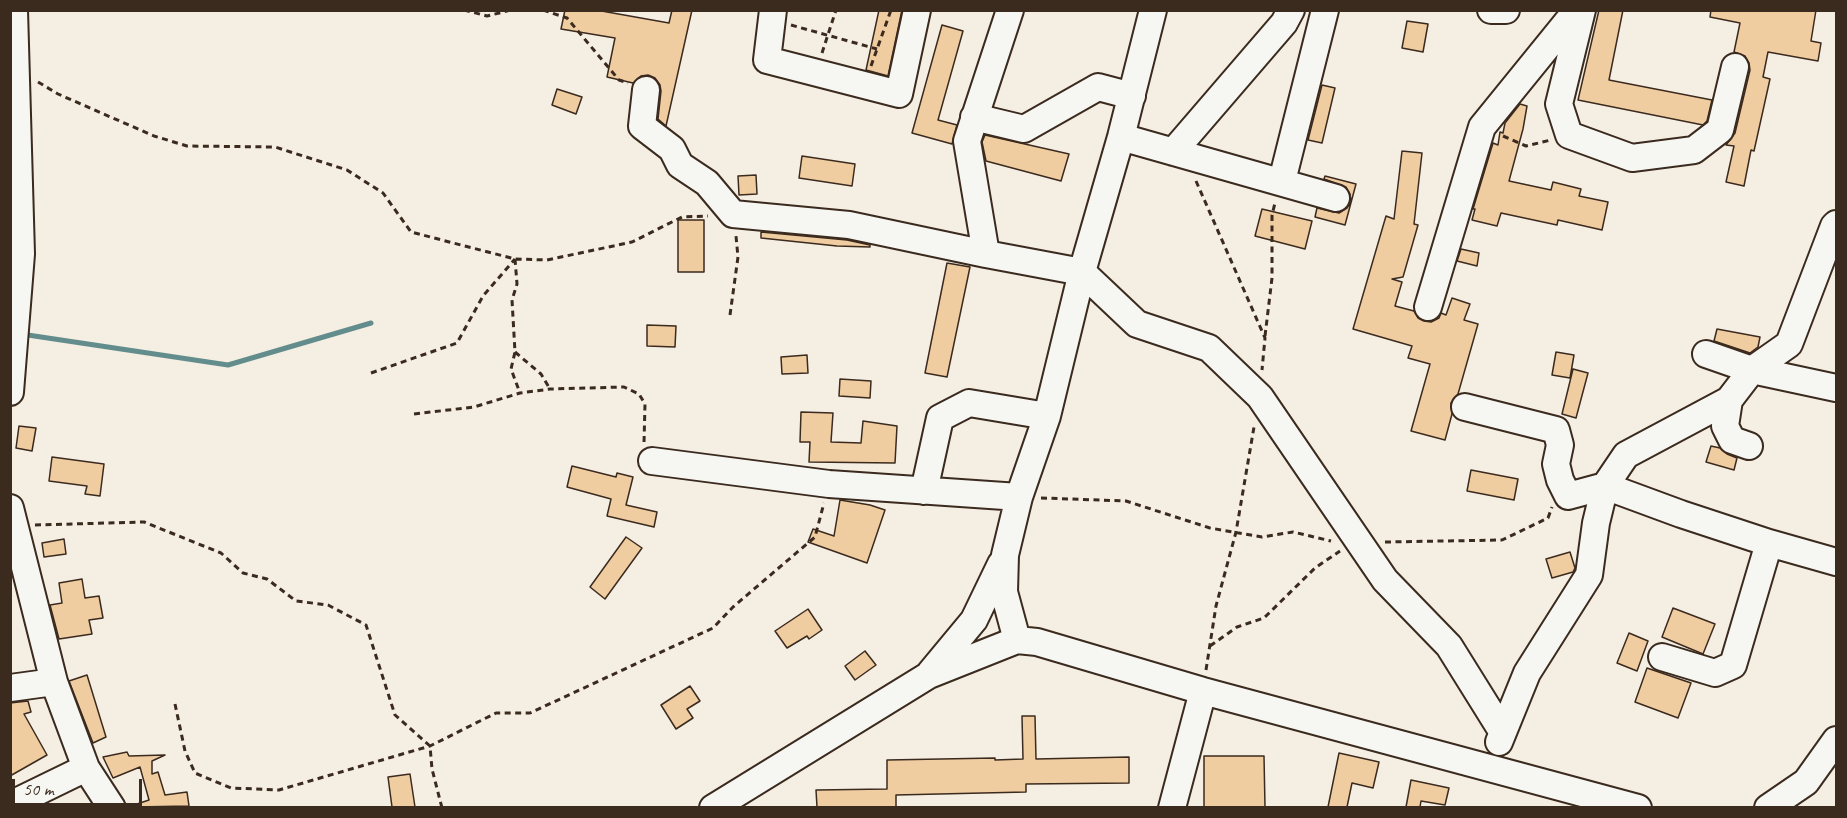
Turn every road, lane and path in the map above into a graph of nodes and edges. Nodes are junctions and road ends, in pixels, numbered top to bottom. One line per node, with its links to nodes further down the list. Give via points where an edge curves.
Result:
1 (14, 10): 17 (street)
2 (464, 10): 3 (path, via 486,16)
3 (511, 10)
4 (543, 10): 23 (path, via 567,18 619,80)
5 (836, 10): 16 (path)
6 (891, 10): 18 (path)
7 (917, 10): 22 (street, via 899,94)
8 (1010, 10): 25 (street)
9 (1154, 10): 24 (street)
10 (1291, 10): 29 (street)
11 (1325, 10): 30 (street)
12 (1491, 10): 13 (street)
13 (1506, 10)
14 (1580, 10): 26 (street); 27 (street, via 1559,104)
15 (772, 15): 16 (path); 21 (street, via 767,60)
16 (828, 35): 18 (path); 21 (path)
17 (13, 36): 20 (street)
18 (877, 49): 22 (path)
19 (1735, 67): 27 (street, via 1720,130 1694,150 1632,158)
20 (15, 68): 35 (path, via 58,94 154,136 187,146 275,147 348,170 383,193 411,232); 46 (street, via 21,254)
21 (815, 72): 22 (street)
22 (864, 84)
23 (645, 90): 32 (street, via 642,126 672,149 680,165)
24 (1132, 96): 25 (street, via 1098,87 1024,129); 28 (street)
25 (974, 117): 34 (street, via 966,141)
26 (1482, 127): 27 (path, via 1526,146); 37 (street)
27 (1569, 135)
28 (1121, 137): 29 (street); 36 (street)
29 (1173, 152): 30 (street); 39 (path, via 1194,174)
30 (1282, 182): 31 (street); 39 (path, via 1272,215 1272,278)
31 (1336, 198)
32 (741, 215): 34 (street, via 849,225); 35 (path, via 682,217 621,245 547,260); 38 (path)
33 (1836, 224): 42 (street, via 1789,344)
34 (986, 254): 36 (street)
35 (515, 259): 40 (path); 43 (path, via 483,296 457,343)
36 (1082, 272): 48 (street, via 1137,324 1209,348); 52 (street)
37 (1428, 307)
38 (730, 315)
39 (1265, 338): 48 (path)
40 (515, 352): 44 (path, via 541,374); 47 (path, via 511,369)
41 (1706, 354): 42 (street)
42 (1752, 370): 45 (street); 49 (street)
43 (371, 373)
44 (550, 388): 47 (path); 54 (path, via 624,387 639,394 645,404 644,444)
45 (1836, 388)
46 (10, 392)
47 (520, 393): 51 (path, via 474,406)
48 (1260, 397): 61 (path); 63 (street)
49 (1729, 399): 53 (street, via 1725,426 1732,440); 56 (street, via 1626,455)
50 (1465, 407): 56 (street, via 1556,430 1560,446 1556,464 1568,496)
51 (414, 414)
52 (1047, 416): 57 (street, via 969,403 940,418); 58 (street)
53 (1749, 446)
54 (652, 461): 55 (street)
55 (829, 484): 57 (street); 76 (path, via 815,537 713,628 530,713 496,712)
56 (1605, 486): 62 (street); 74 (street, via 1588,575 1527,673)
57 (924, 490): 58 (street)
58 (1020, 497): 61 (path, via 1126,501 1210,528); 64 (street)
59 (1551, 508): 63 (path, via 1548,518 1502,540)
60 (13, 517): 70 (street); 76 (path, via 144,522 221,553 243,573 267,579 296,602 328,605 357,620 366,625 395,716)
61 (1236, 532): 63 (path, via 1262,537 1293,532); 67 (path, via 1216,606)
62 (1769, 543): 65 (street); 68 (street, via 1733,665 1715,673)
63 (1355, 544): 67 (path, via 1315,568 1264,618 1237,627); 74 (street, via 1449,646)
64 (1005, 555): 66 (street, via 1004,592); 69 (street, via 974,620)
65 (1836, 562)
66 (1017, 640): 69 (street); 72 (street, via 1037,642)
67 (1210, 646): 72 (path)
68 (1662, 657)
69 (929, 675): 82 (street)
70 (54, 682): 71 (street); 77 (street)
71 (10, 688)
72 (1203, 691): 78 (street); 83 (street)
73 (175, 704): 76 (path, via 185,751 195,773 231,788 279,790)
74 (1502, 731): 78 (street)
75 (1836, 740): 85 (street, via 1806,782)
76 (430, 746): 81 (path)
77 (86, 768): 79 (street); 80 (street)
78 (1493, 768): 84 (street)
79 (10, 805)
80 (112, 807)
81 (442, 807)
82 (713, 807)
83 (1172, 807)
84 (1638, 807)
85 (1768, 807)

